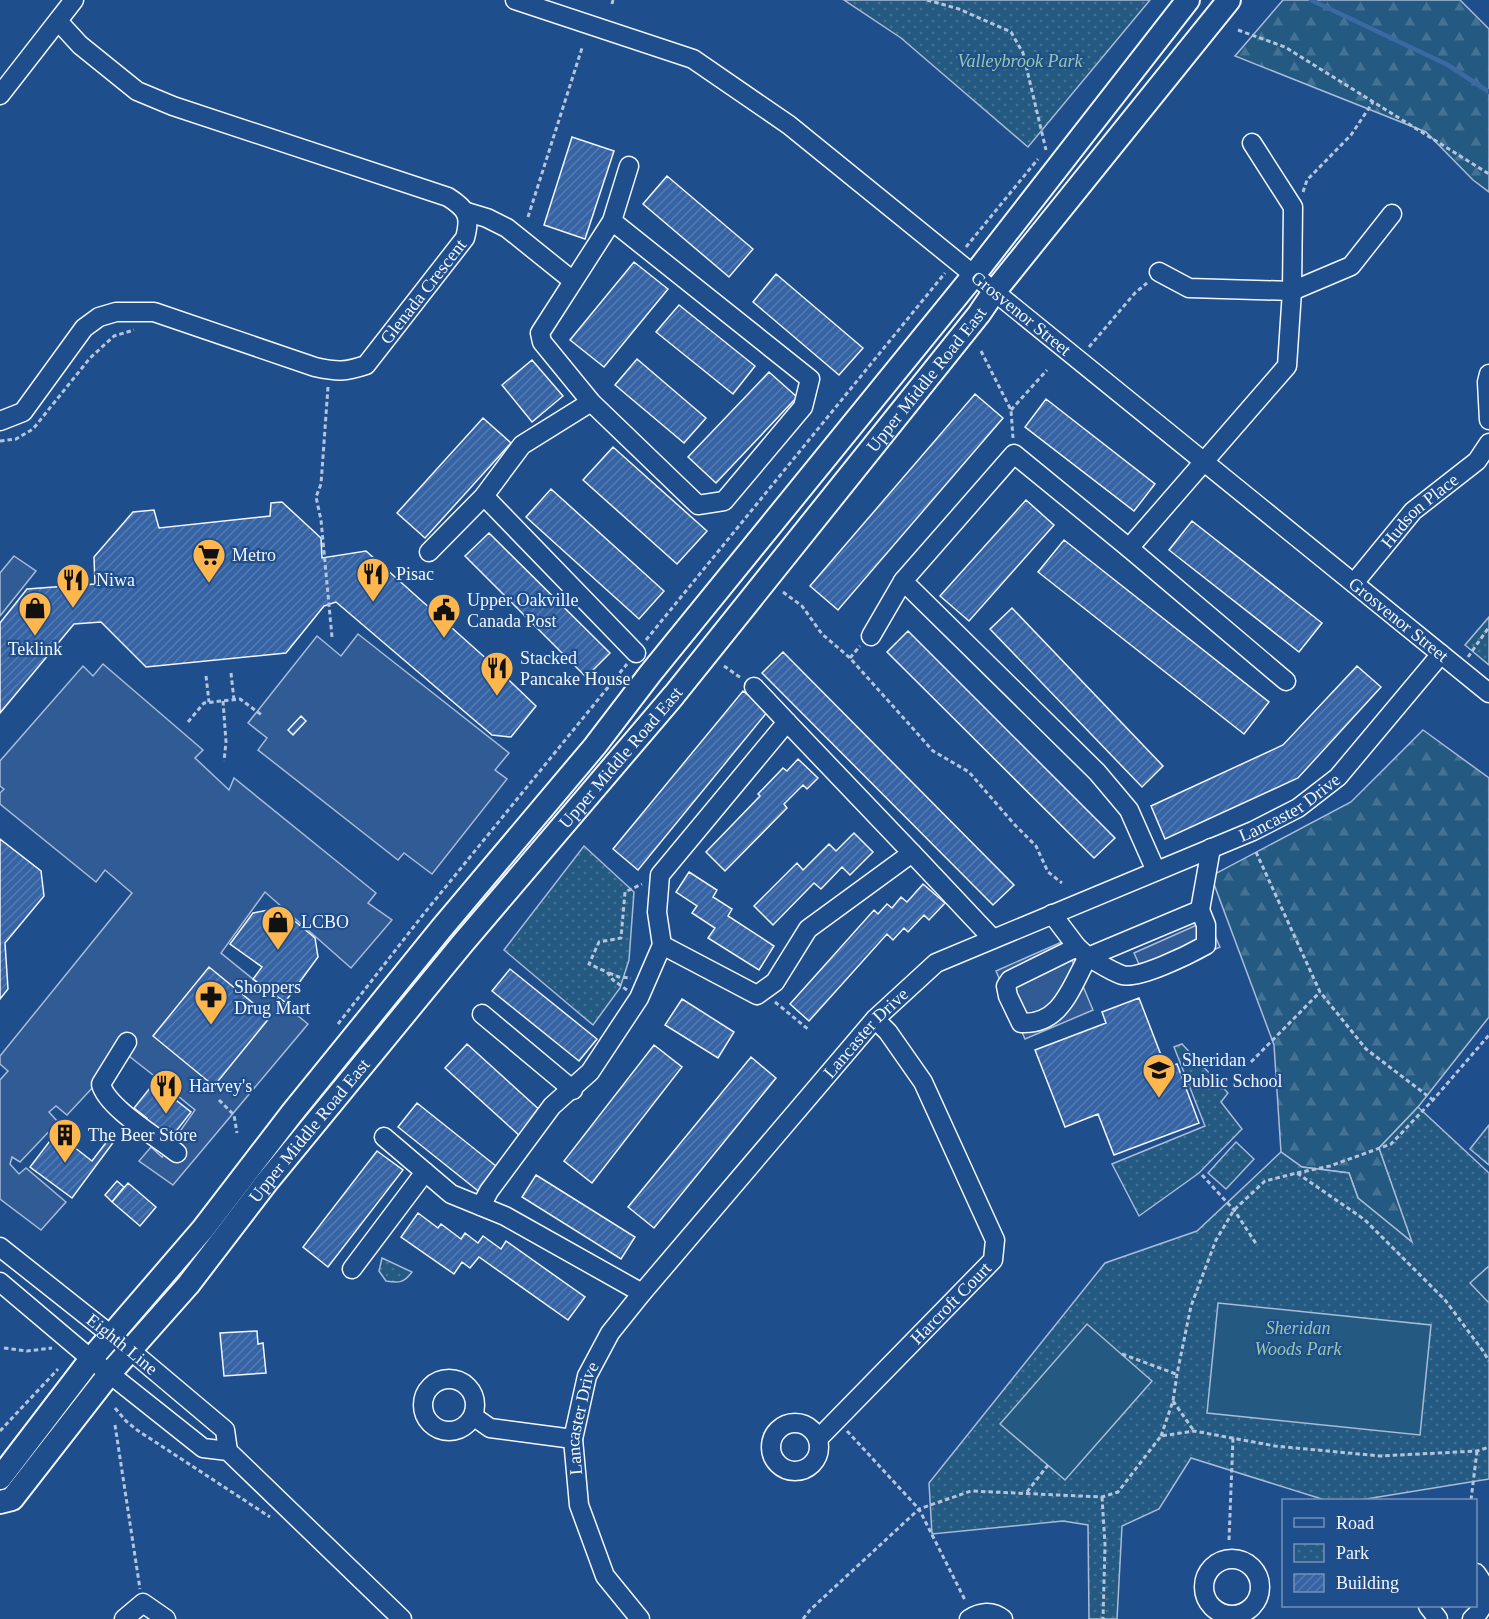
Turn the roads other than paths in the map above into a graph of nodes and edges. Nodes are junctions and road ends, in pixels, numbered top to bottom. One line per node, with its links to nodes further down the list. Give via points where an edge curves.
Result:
1 (74, 0): 5 (street)
2 (515, 0): 13 (street, Grosvenor Street, via 693,59 789,125)
3 (1188, 0): 13 (main road, Upper Middle Road East)
4 (1229, 0): 16 (main road, Upper Middle Road East)
5 (58, 21): 6 (street); 9 (street, Glenada Crescent, via 80,45 137,91 448,197)
6 (0, 95)
7 (1252, 143): 15 (street, via 1293,207)
8 (629, 166): 11 (street)
9 (467, 212): 14 (street, via 507,228); 20 (street, Glenada Crescent, via 469,226 465,238 366,365 346,372 315,367 154,312 116,312 99,317 84,328 23,412)
10 (1392, 214): 15 (street, via 1351,266)
11 (612, 221): 14 (street); 18 (street, via 810,379 803,407 724,501 698,505)
12 (1160, 272): 15 (street, via 1189,288)
13 (974, 275): 16 (street, Grosvenor Street); 55 (main road, Upper Middle Road East, via 595,746 291,1113 203,1229)
14 (573, 281): 18 (street, via 540,333 542,342)
15 (1293, 291): 22 (street, via 1287,366)
16 (994, 292): 22 (street, Grosvenor Street); 56 (main road, Upper Middle Road East, via 674,695 462,944 266,1183 188,1285)
17 (1489, 374): 19 (street)
18 (591, 402): 23 (street, via 522,445)
19 (1489, 420)
20 (0, 421)
21 (1489, 444): 27 (street, Hudson Place, via 1478,461 1413,511)
22 (1204, 461): 24 (street); 27 (street, Grosvenor Street)
23 (484, 496): 25 (street); 29 (street)
24 (1129, 548): 26 (street, via 1014,454); 31 (street)
25 (429, 552)
26 (903, 581): 28 (street); 37 (street, via 1097,772 1129,810)
27 (1354, 583): 30 (street, Grosvenor Street)
28 (871, 636)
29 (636, 653)
30 (1441, 654): 33 (street, Grosvenor Street); 35 (street, Lancaster Drive, via 1338,777 1298,808)
31 (1286, 681)
32 (754, 687): 34 (street)
33 (1489, 693)
34 (787, 722): 36 (street); 41 (street, via 660,875 657,912)
35 (1211, 848): 37 (street, Lancaster Drive); 38 (street)
36 (912, 853): 40 (street); 41 (street, via 808,930 775,982 757,995)
37 (1156, 871): 39 (street, Lancaster Drive)
38 (1200, 910): 42 (street); 42 (street, via 1206,925 1206,945 1154,969 1123,975)
39 (1052, 914): 40 (street, Lancaster Drive); 42 (street)
40 (993, 939): 44 (street, Lancaster Drive, via 936,963)
41 (663, 945): 46 (street, via 639,998 590,1072)
42 (1083, 952)
43 (482, 1014): 46 (street)
44 (875, 1019): 54 (street, Lancaster Drive); 61 (street, Harcroft Court, via 923,1082 995,1240 993,1260)
45 (127, 1042): 48 (street, via 101,1083 102,1089 115,1106)
46 (573, 1090): 50 (street, via 552,1106)
47 (384, 1137): 49 (street)
48 (177, 1153)
49 (425, 1172): 50 (street, via 450,1194); 52 (street)
50 (480, 1206): 54 (street, via 505,1216)
51 (0, 1247): 55 (street, Eighth Line)
52 (352, 1269)
53 (0, 1282): 57 (street, Eighth Line)
54 (642, 1293): 60 (street, Lancaster Drive, via 610,1333 587,1376)
55 (110, 1335): 56 (street, Eighth Line); 57 (main road, Upper Middle Road East)
56 (130, 1350): 58 (main road, Upper Middle Road East); 62 (street, Eighth Line, via 225,1430)
57 (84, 1353): 58 (street, Eighth Line); 63 (main road, Upper Middle Road East)
58 (110, 1373): 62 (street, Eighth Line, via 203,1448); 64 (main road, Upper Middle Road East, via 12,1499)
59 (473, 1416): 60 (street, via 490,1428)
60 (573, 1439): 69 (street, Lancaster Drive, via 579,1505 605,1576)
61 (818, 1439)
62 (228, 1452): 68 (street, Eighth Line)
63 (0, 1478)
64 (0, 1502)
65 (1477, 1574): 72 (street, via 1485,1600)
66 (124, 1619): 67 (street, via 142,1603)
67 (166, 1619)
68 (402, 1619)
69 (640, 1619)
70 (969, 1619): 71 (street, via 984,1612)
71 (1003, 1619)
72 (1472, 1619)

